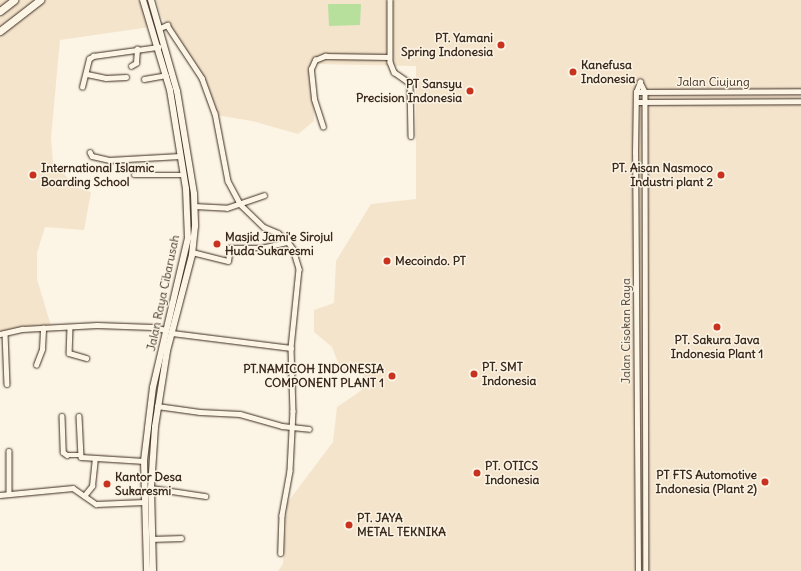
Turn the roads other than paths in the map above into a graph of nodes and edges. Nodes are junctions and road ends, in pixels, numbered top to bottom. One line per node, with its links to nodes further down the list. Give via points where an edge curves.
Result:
1 (14, 0): 6 (main road)
2 (40, 0): 8 (main road)
3 (143, 0): 9 (street, Jalan Raya Cibarusah)
4 (151, 0): 7 (street, Jalan Raya Cibarusah)
5 (390, 0): 11 (street)
6 (0, 11)
7 (160, 28): 31 (street, via 167,25 202,78 215,113 228,181); 32 (street, Jalan Raya Cibarusah, via 176,92)
8 (0, 31)
9 (158, 47): 10 (street); 14 (street, Jalan Raya Cibarusah)
10 (137, 49): 12 (street, via 137,61); 13 (street, via 93,56 89,59)
11 (389, 57): 24 (street, via 325,56 315,60 311,69 314,99); 25 (street, via 394,72 410,83)
12 (131, 66)
13 (87, 74): 15 (street, via 106,78); 17 (street)
14 (166, 75): 16 (street); 27 (street, Jalan Raya Cibarusah)
15 (126, 77)
16 (144, 79)
17 (82, 87)
18 (801, 91): 20 (street, Jalan Ciujung)
19 (636, 92): 20 (street, Jalan Ciujung); 20 (street, via 640,82); 22 (street, Jalan Cisokan Raya)
20 (645, 92): 23 (street, Jalan Cisokan Raya)
21 (801, 101): 23 (street)
22 (636, 102): 23 (street); 66 (street, Jalan Cisokan Raya)
23 (645, 102): 67 (street, Jalan Cisokan Raya)
24 (323, 127)
25 (411, 136)
26 (90, 152): 27 (street, via 92,156 110,160)
27 (180, 156): 29 (street, Jalan Raya Cibarusah)
28 (134, 175): 29 (street)
29 (184, 175): 34 (street, Jalan Raya Cibarusah)
30 (264, 195): 31 (street)
31 (240, 204): 32 (street, via 223,208); 35 (street, via 264,227 278,232)
32 (194, 206): 33 (street, Jalan Raya Cibarusah)
33 (194, 213): 34 (street); 36 (street, Jalan Raya Cibarusah)
34 (187, 214): 36 (street, Jalan Raya Cibarusah)
35 (288, 242): 37 (street, via 261,248 230,248 228,261); 42 (street, via 300,269)
36 (190, 243): 37 (street, Jalan Raya Cibarusah); 40 (street, Jalan Raya Cibarusah)
37 (192, 252): 40 (street, Jalan Raya Cibarusah)
38 (70, 327): 39 (street); 40 (street, via 152,327); 43 (street, via 70,354)
39 (43, 328): 41 (street); 44 (street, via 42,349)
40 (169, 331): 42 (street); 46 (street, Jalan Raya Cibarusah); 54 (street, Jalan Raya Cibarusah, via 153,387)
41 (2, 333): 45 (street)
42 (292, 348): 49 (street)
43 (86, 358)
44 (36, 365)
45 (7, 384)
46 (158, 406): 49 (street, via 250,415); 55 (street, Jalan Raya Cibarusah)
47 (62, 416): 52 (street, via 63,452 67,455)
48 (79, 416): 52 (street)
49 (292, 428): 50 (street); 63 (street, via 290,471 282,515)
50 (309, 429)
51 (9, 451): 56 (street)
52 (80, 455): 53 (street)
53 (95, 459): 54 (street); 58 (street, via 92,486)
54 (144, 461): 55 (street, Jalan Raya Cibarusah)
55 (149, 489): 59 (street); 60 (street, Jalan Raya Cibarusah); 62 (street, Jalan Raya Cibarusah)
56 (9, 494): 57 (street); 58 (street, via 66,488 76,490)
57 (0, 495)
58 (84, 496): 60 (street, via 96,504)
59 (205, 496)
60 (144, 502): 64 (street, Jalan Raya Cibarusah)
61 (181, 538): 62 (street)
62 (152, 539): 65 (street, Jalan Raya Cibarusah)
63 (281, 553)
64 (147, 571)
65 (153, 571)
66 (638, 571)
67 (646, 571)

